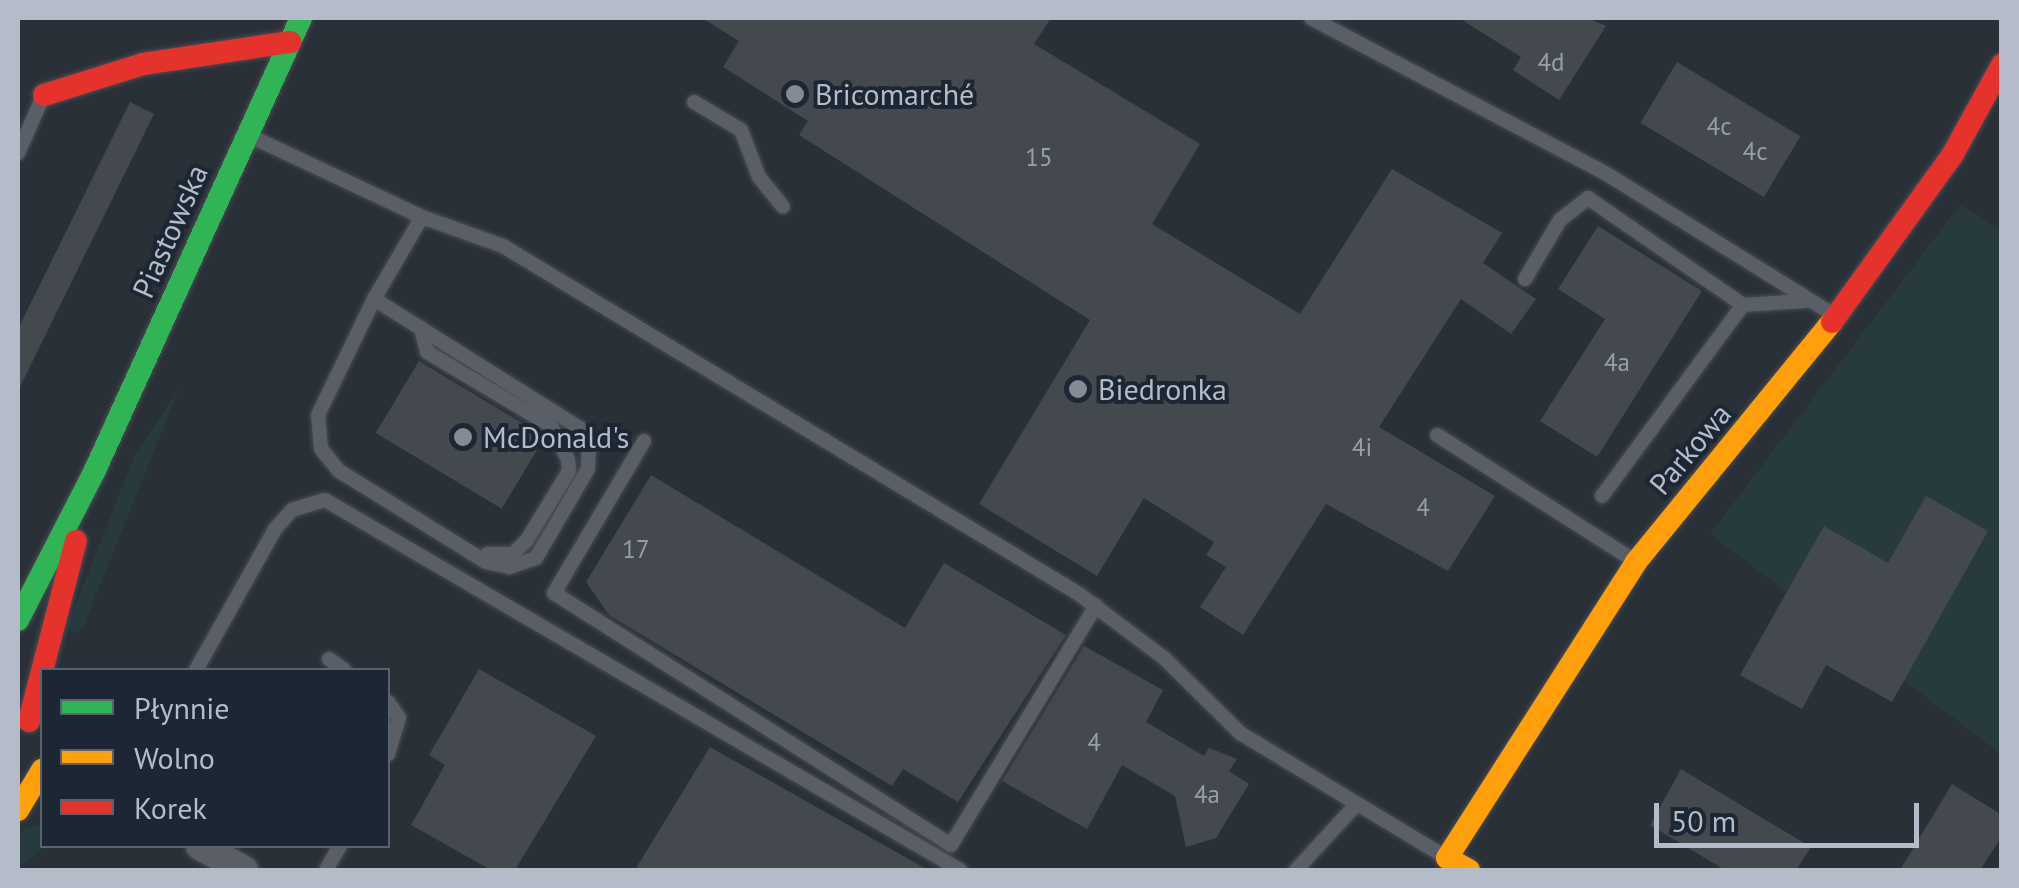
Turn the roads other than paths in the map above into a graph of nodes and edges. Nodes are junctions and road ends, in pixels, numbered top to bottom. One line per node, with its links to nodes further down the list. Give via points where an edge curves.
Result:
1 (301, 18): 3 (street, Piastowska)
2 (1311, 18): 13 (lane, via 1606,173)
3 (290, 42): 5 (street, via 144,64); 7 (street, Piastowska)
4 (2002, 66): 15 (street, Parkowa, via 1953,154)
5 (44, 95): 8 (lane)
6 (694, 102): 9 (lane, via 741,130 759,177)
7 (247, 135): 10 (lane); 19 (street, Piastowska)
8 (18, 153)
9 (783, 207)
10 (422, 217): 12 (lane); 23 (lane, via 503,246)
11 (1526, 279): 14 (lane, via 1560,220 1588,198)
12 (374, 299): 16 (lane); 21 (lane, via 318,415 321,448 340,471)
13 (1806, 301): 14 (lane); 15 (lane)
14 (1743, 304): 20 (lane)
15 (1836, 316): 22 (street, Parkowa)
16 (421, 328): 21 (lane, via 427,352 551,426 568,459 569,471 548,510 513,554); 21 (lane, via 572,420 589,447 583,479 536,558 510,567)
17 (1437, 435): 22 (lane)
18 (644, 441): 23 (lane, via 554,593 951,845)
19 (95, 470): 24 (street, Piastowska); 29 (street, Piastowska)
20 (1602, 496)
21 (471, 552)
22 (1636, 562): 37 (street, Parkowa)
23 (1096, 606): 33 (lane, via 1164,658 1240,733)
24 (18, 620)
25 (328, 659): 27 (lane)
26 (197, 668): 40 (lane, via 275,530 292,510 326,500)
27 (341, 668)
28 (390, 705): 31 (lane, via 399,718)
29 (23, 716): 30 (street)
30 (40, 747)
31 (390, 747)
32 (40, 776): 34 (street)
33 (1357, 804): 37 (lane); 41 (lane)
34 (29, 806)
35 (204, 848): 38 (street)
36 (339, 848): 39 (lane)
37 (1448, 858): 42 (street)
38 (244, 870)
39 (326, 870)
40 (960, 870)
41 (1296, 870)
42 (1469, 870)

